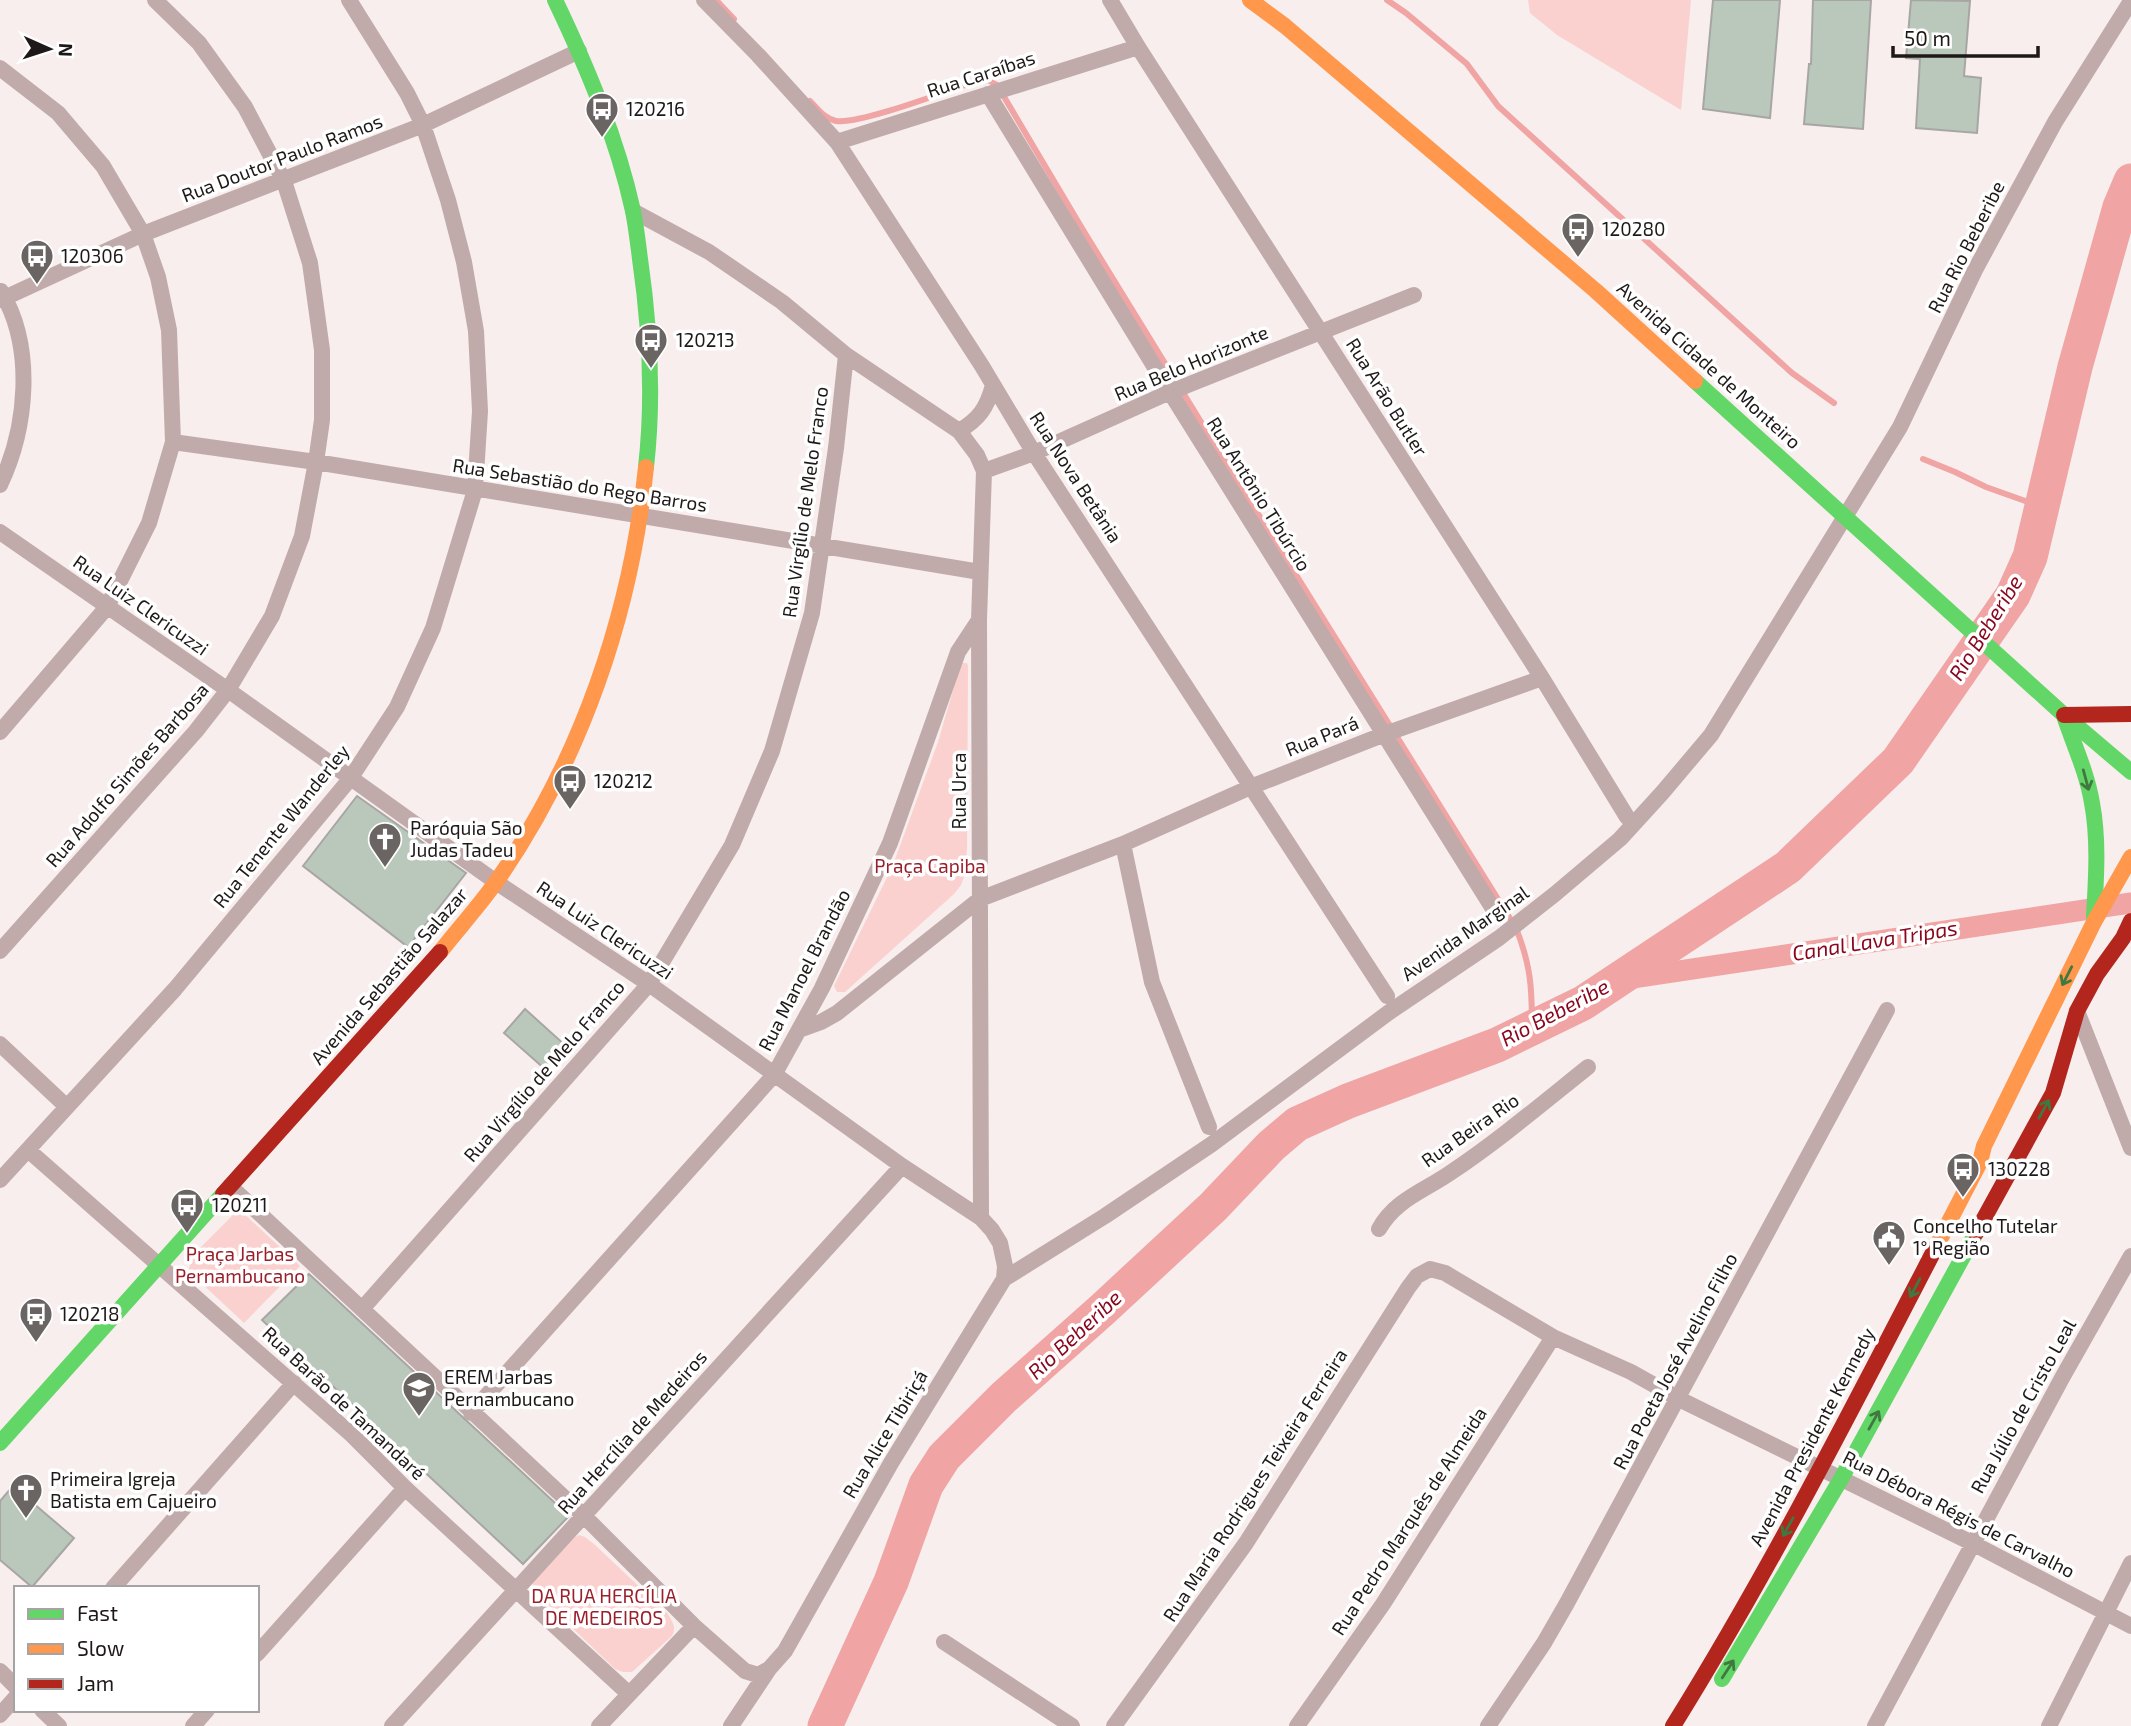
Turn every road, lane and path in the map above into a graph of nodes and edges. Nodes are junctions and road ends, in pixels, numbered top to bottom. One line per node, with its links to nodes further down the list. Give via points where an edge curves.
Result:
1 (155, 0): 14 (street, Rua Adolfo Simões Barbosa, via 199,43 245,107)
2 (349, 0): 12 (street, Rua Tenente Wanderley)
3 (555, 0): 9 (main road, Avenida Sebastião Salazar)
4 (704, 0): 13 (street, Rua Nova Betânia)
5 (1110, 0): 8 (street, Rua Arão Butler)
6 (1250, 0): 30 (main road, Avenida Cidade de Monteiro, via 1596,291)
7 (2131, 1): 30 (street, Rua Rio Beberibe, via 2055,122 1975,270 1900,427)
8 (1138, 47): 11 (street, Rua Caraíbas); 19 (street, Rua Arão Butler)
9 (579, 51): 12 (street, Rua Doutor Paulo Ramos); 15 (main road, Avenida Sebastião Salazar)
10 (0, 68): 16 (street, via 58,113 103,166)
11 (989, 94): 13 (street, Rua Caraíbas); 22 (street, Rua Antônio Tibúrcio)
12 (423, 125): 14 (street, Rua Doutor Paulo Ramos); 29 (street, Rua Tenente Wanderley, via 449,200 476,331 480,411)
13 (837, 142): 21 (street, Rua Nova Betânia)
14 (284, 181): 16 (street, Rua Doutor Paulo Ramos); 26 (street, Rua Adolfo Simões Barbosa, via 310,263 322,350 323,420)
15 (633, 211): 20 (street, via 720,259); 31 (main road, Avenida Sebastião Salazar, via 648,313 651,421)
16 (143, 234): 18 (street, Rua Doutor Paulo Ramos); 24 (street, via 169,330)
17 (1414, 295): 19 (street, Rua Belo Horizonte)
18 (2, 296): 28 (street, via 20,344 23,376 21,426)
19 (1321, 332): 22 (street, Rua Belo Horizonte); 37 (street, Rua Arão Butler)
20 (846, 355): 23 (street); 33 (street, Rua Virgílio de Melo Franco)
21 (993, 385): 23 (street, via 982,415); 25 (street, Rua Nova Betânia)
22 (1171, 392): 25 (street, Rua Belo Horizonte); 42 (street, Rua Antônio Tibúrcio)
23 (959, 431): 27 (street)
24 (173, 442): 26 (street, Rua Sebastião do Rego Barros); 35 (street, via 149,523)
25 (1034, 453): 27 (street, Rua Belo Horizonte); 45 (street, Rua Nova Betânia)
26 (316, 462): 29 (street, Rua Sebastião do Rego Barros); 38 (street, Rua Adolfo Simões Barbosa, via 302,536 272,616)
27 (984, 471): 34 (street, Rua Urca)
28 (0, 485)
29 (475, 490): 31 (street, Rua Sebastião do Rego Barros); 44 (street, Rua Tenente Wanderley, via 433,628 397,707)
30 (1844, 515): 40 (main road, Avenida Cidade de Monteiro); 77 (street, Avenida Marginal, via 1711,734 1620,839 1499,937 1212,1144)
31 (641, 516): 33 (street, Rua Sebastião do Rego Barros); 49 (main road, Avenida Sebastião Salazar, via 602,670 576,743)
32 (0, 532): 35 (street, Rua Luiz Clericuzzi)
33 (822, 545): 34 (street, Rua Sebastião do Rego Barros); 57 (street, Rua Virgílio de Melo Franco, via 812,613 772,751 732,845)
34 (980, 572): 36 (street, Rua Urca)
35 (107, 607): 38 (street, Rua Luiz Clericuzzi); 41 (street)
36 (979, 621): 50 (street, Rua Urca); 61 (street, Rua Manoel Brandão, via 958,652 890,843)
37 (1542, 678): 42 (street, Rua Pará); 46 (street, Rua Arão Butler)
38 (228, 690): 44 (street, Rua Luiz Clericuzzi); 54 (street, Rua Adolfo Simões Barbosa)
39 (2131, 714): 40 (main road)
40 (2064, 715): 43 (main road, Avenida Cidade de Monteiro); 53 (main road, one-way to 53, via 2094,813)
41 (0, 732)
42 (1386, 734): 45 (street, Rua Pará); 51 (street, Rua Antônio Tibúrcio)
43 (2131, 772)
44 (349, 779): 49 (street, Rua Luiz Clericuzzi); 65 (street, Rua Tenente Wanderley, via 175,989)
45 (1253, 786): 47 (street, Rua Pará); 58 (street, Rua Nova Betânia)
46 (1627, 817)
47 (1123, 844): 50 (street, Rua Pará); 66 (street, via 1152,982)
48 (2131, 857): 53 (main road, Avenida Presidente Kennedy)
49 (496, 882): 57 (street, Rua Luiz Clericuzzi); 71 (main road, Avenida Sebastião Salazar, via 435,958)
50 (980, 900): 61 (street, Rua Pará, via 837,1013); 72 (street, Rua Urca)
51 (1497, 915)
52 (2131, 921): 56 (main road)
53 (2094, 922): 84 (main road, Avenida Presidente Kennedy, one-way to 84, via 2050,1009 2040,1065 2002,1145 1980,1163)
54 (0, 951)
55 (2131, 957): 56 (main road)
56 (2097, 974): 60 (main road)
57 (649, 984): 64 (street, Rua Luiz Clericuzzi); 78 (street, Rua Virgílio de Melo Franco)
58 (1387, 996)
59 (1887, 1010): 81 (street, Rua Poeta José Avelino Filho)
60 (2077, 1011): 67 (street); 85 (main road, one-way to 60, via 2053,1093)
61 (799, 1030): 64 (street, Rua Manoel Brandão)
62 (0, 1044): 65 (street)
63 (1588, 1067): 73 (street, Rua Beira Rio, via 1449,1174 1410,1196)
64 (774, 1075): 69 (street, Rua Luiz Clericuzzi); 82 (street, Rua Manoel Brandão)
65 (67, 1107): 68 (street, Rua Tenente Wanderley)
66 (1209, 1126)
67 (2131, 1148)
68 (27, 1150): 70 (street, Rua Tenente Wanderley); 75 (street, Rua Barão de Tamandaré)
69 (902, 1166): 72 (street, Rua Luiz Clericuzzi); 87 (street, Rua Hercília de Medeiros)
70 (0, 1180)
71 (231, 1187): 75 (main road, Avenida Sebastião Salazar); 78 (street)
72 (981, 1218): 77 (street, via 1000,1243 1006,1266)
73 (1379, 1229)
74 (2131, 1256): 88 (street, Rua Júlio de Cristo Leal)
75 (159, 1265): 80 (street, Rua Barão de Tamandaré); 83 (main road, Avenida Sebastião Salazar)
76 (1430, 1269): 79 (street, Rua Débora Régis de Carvalho, via 1445,1273); 111 (street, Rua Maria Rodrigues Teixeira Ferreira, via 1408,1288 1246,1543)
77 (1003, 1279): 97 (street, Rua Alice Tibiriçá, via 891,1463 785,1651)
78 (362, 1309): 82 (street)
79 (1553, 1337): 81 (street, Rua Débora Régis de Carvalho); 112 (street, Rua Pedro Marquês de Almeida, via 1383,1604)
80 (294, 1383): 86 (street, Rua Barão de Tamandaré); 90 (street)
81 (1679, 1399): 84 (street, Rua Débora Régis de Carvalho); 113 (street, Rua Poeta José Avelino Filho, via 1545,1643)
82 (471, 1413): 87 (street)
83 (0, 1443)
84 (1821, 1468): 85 (street, Rua Débora Régis de Carvalho); 114 (main road, Avenida Presidente Kennedy, one-way to 114, via 1730,1634)
85 (1841, 1479): 88 (street, Rua Débora Régis de Carvalho); 115 (main road, one-way to 85)
86 (405, 1488): 91 (street, Rua Barão de Tamandaré); 96 (street)
87 (584, 1517): 91 (street, Rua Hercília de Medeiros); 93 (street)
88 (1972, 1543): 92 (street, Rua Débora Régis de Carvalho); 116 (street, Rua Júlio de Cristo Leal)
89 (2131, 1563): 92 (street)
90 (115, 1586)
91 (514, 1589): 100 (street, Rua Barão de Tamandaré); 107 (street, Rua Hercília de Medeiros)
92 (2107, 1613): 94 (street, Rua Débora Régis de Carvalho); 117 (street)
93 (694, 1626): 97 (street, via 744,1671 763,1674); 100 (street)
94 (2131, 1626)
95 (943, 1642): 110 (street)
96 (259, 1652)
97 (769, 1669): 109 (street)
98 (0, 1671): 99 (street)
99 (14, 1684)
100 (628, 1693): 108 (street)
101 (14, 1699): 104 (street)
102 (44, 1712): 105 (street)
103 (205, 1712): 106 (street)
104 (0, 1715)
105 (59, 1726)
106 (192, 1726)
107 (392, 1726)
108 (598, 1726)
109 (731, 1726)
110 (1072, 1726)
111 (1114, 1726)
112 (1297, 1726)
113 (1488, 1726)
114 (1673, 1726)
115 (1691, 1726)
116 (1875, 1726)
117 (2049, 1726)

